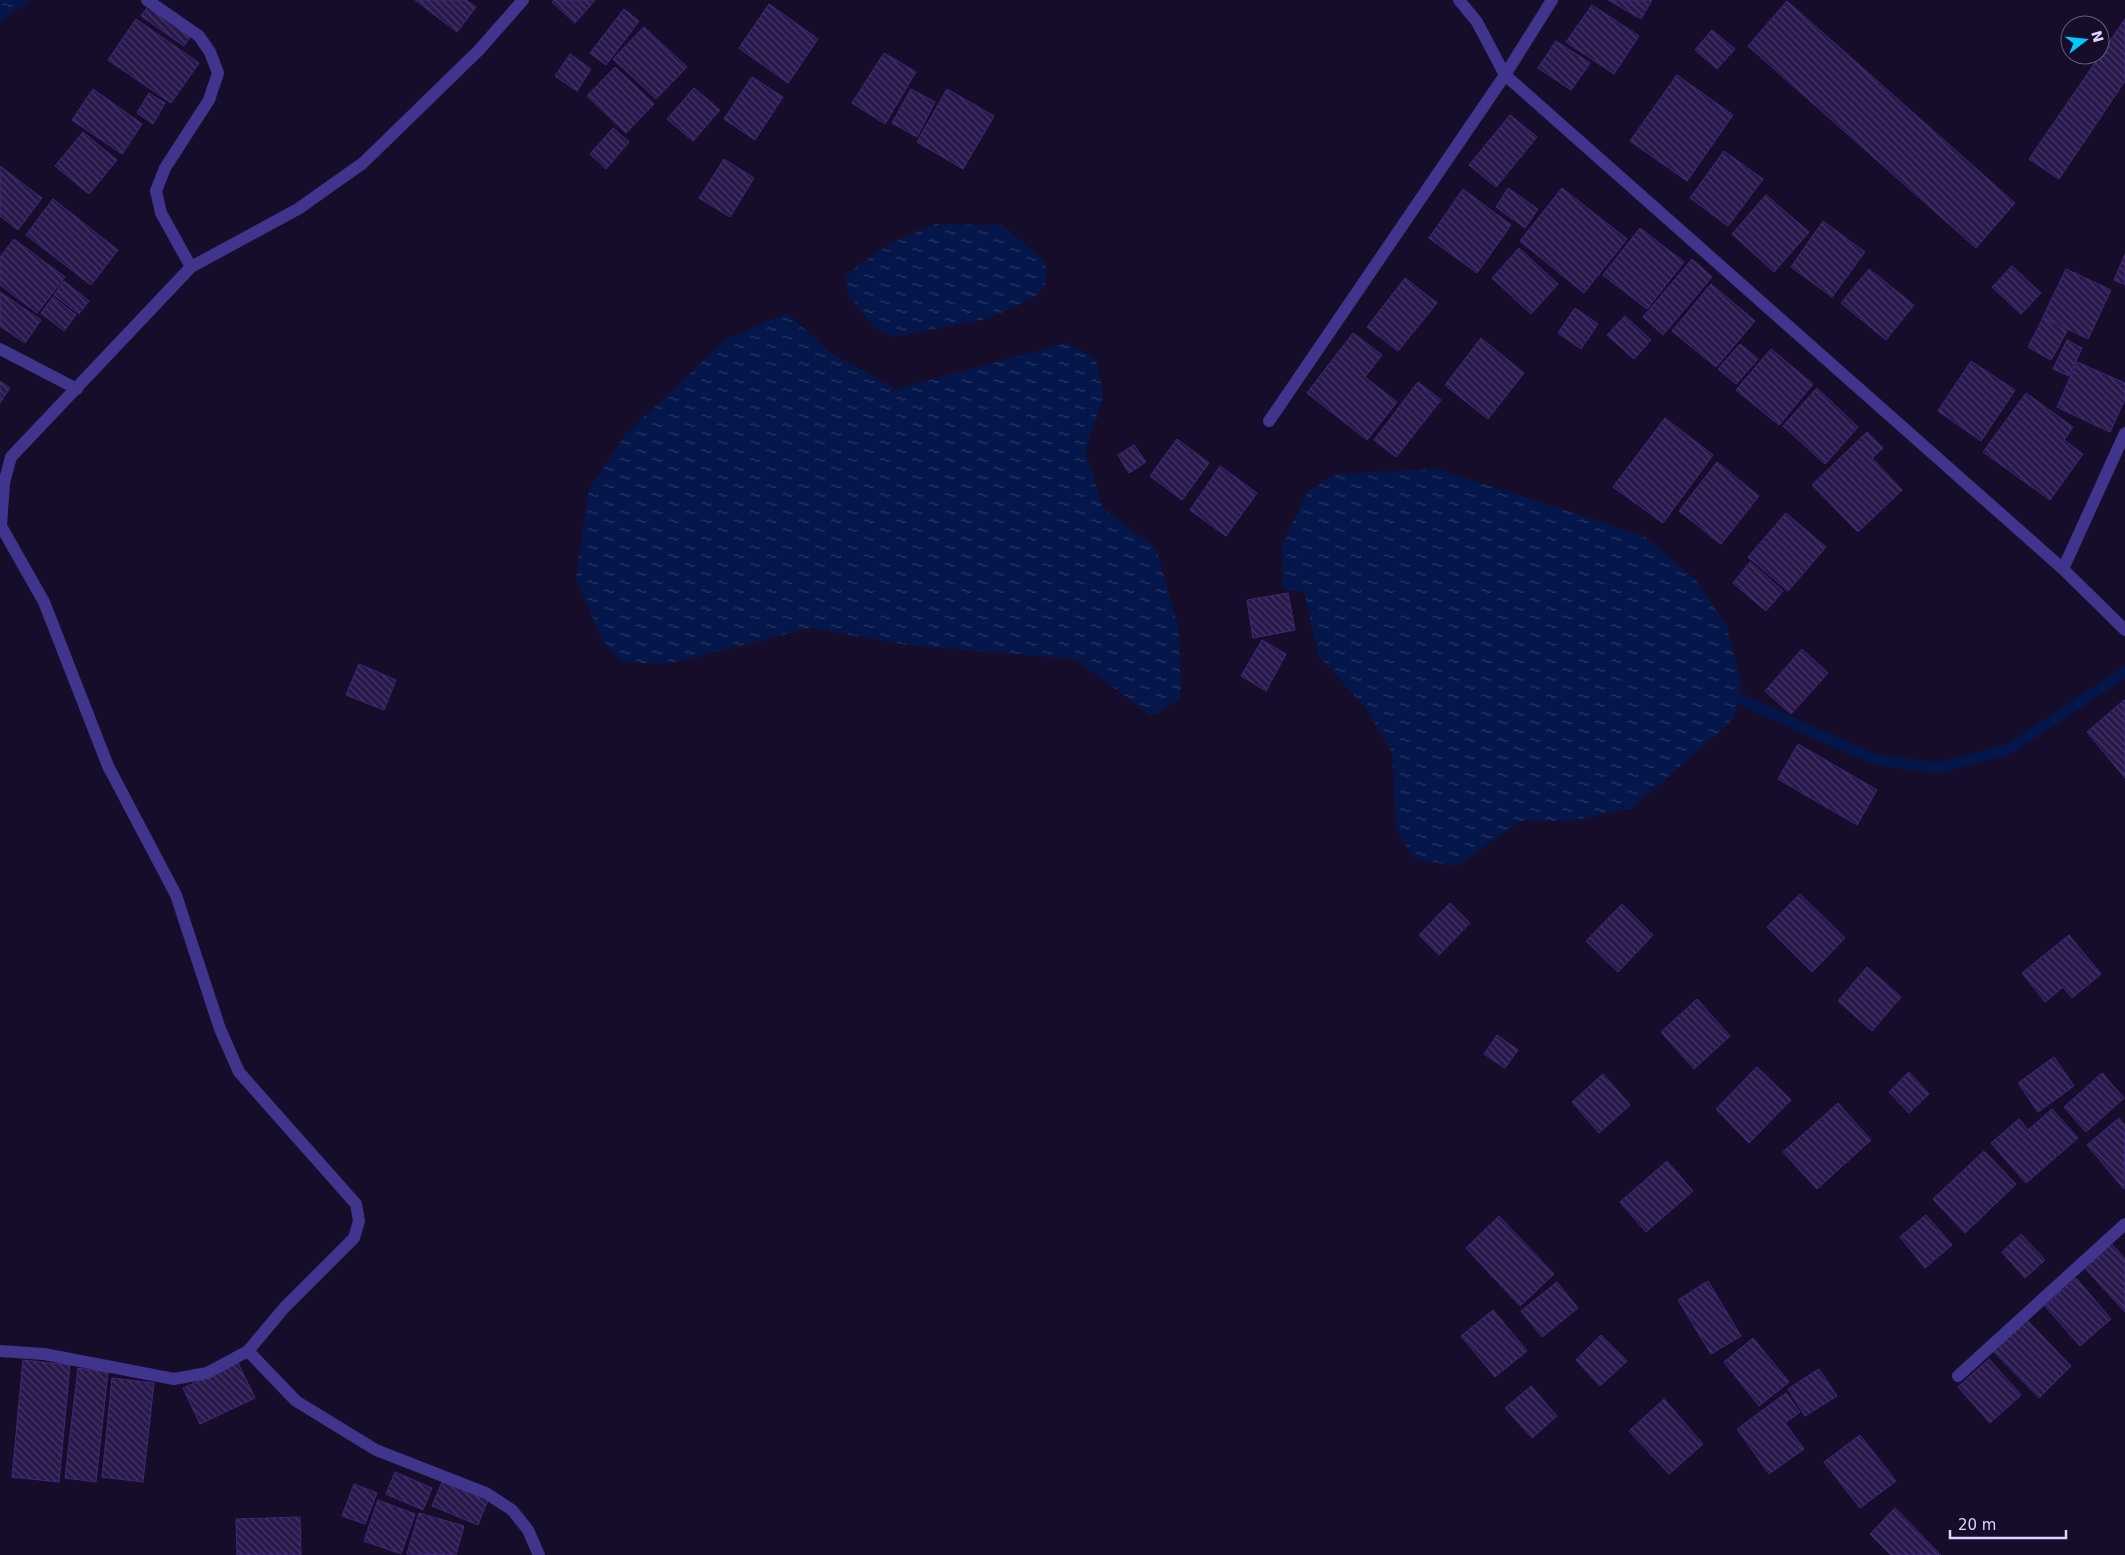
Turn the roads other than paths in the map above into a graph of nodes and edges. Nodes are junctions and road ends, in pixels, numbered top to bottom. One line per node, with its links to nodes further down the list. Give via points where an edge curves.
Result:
1 (147, 0): 6 (street, via 198,36 210,52 218,73 209,100 166,168 156,190 161,213)
2 (522, 0): 6 (street, via 479,50 363,163 298,209)
3 (1459, 0): 5 (street, via 1477,22)
4 (1552, 0): 5 (street)
5 (1505, 75): 9 (street); 11 (street)
6 (191, 267): 8 (street)
7 (0, 349): 8 (street)
8 (77, 390): 15 (street, via 11,457 4,484 1,526 44,602 108,766 176,895 220,1030 240,1072 356,1204 359,1221 354,1238 284,1308)
9 (1269, 421)
10 (2125, 433): 11 (street)
11 (2063, 569): 12 (street)
12 (2125, 630)
13 (2125, 1224): 16 (street)
14 (0, 1351): 15 (street, via 44,1354 174,1378 206,1373)
15 (248, 1351): 17 (street, via 296,1401 376,1450 486,1493 512,1510 528,1530)
16 (1958, 1376)
17 (539, 1555)

